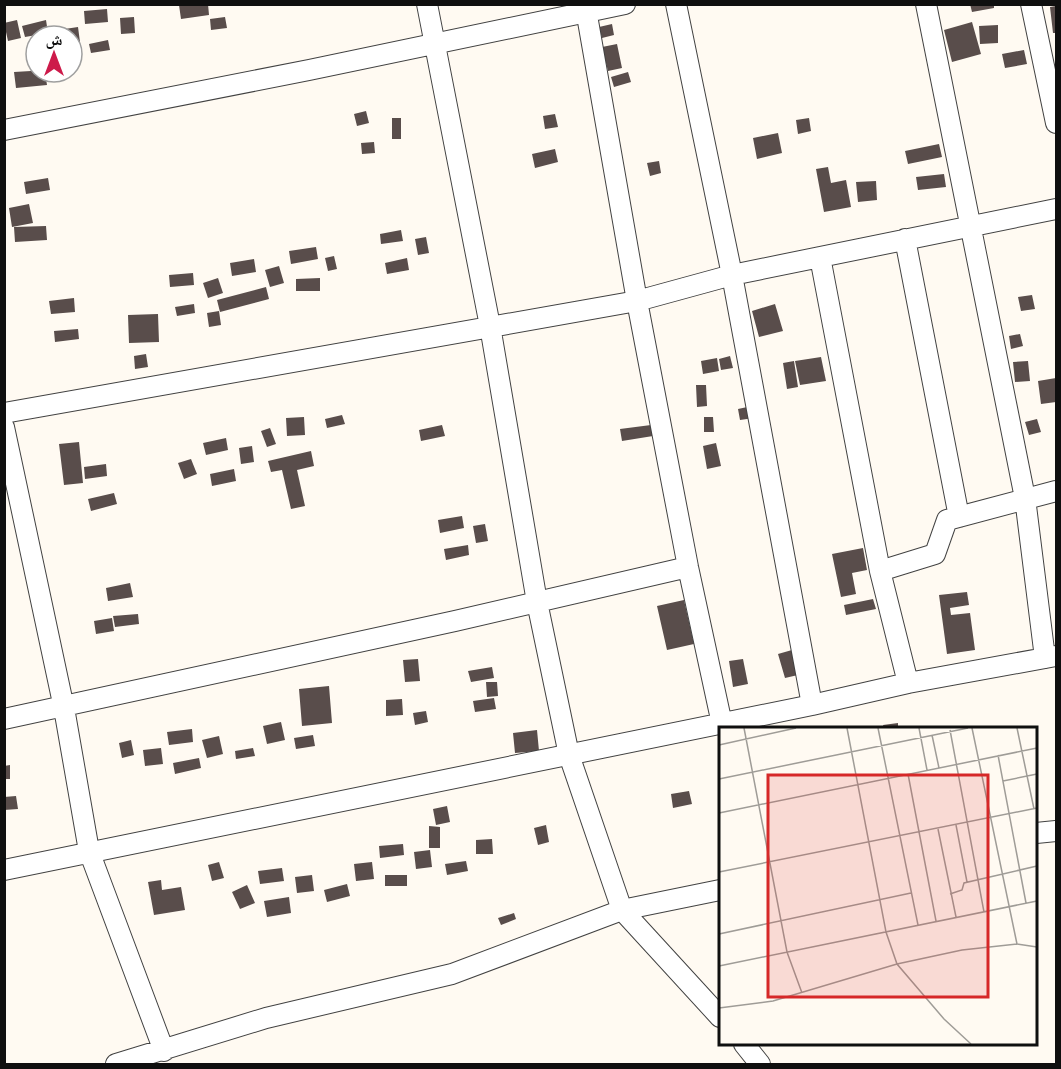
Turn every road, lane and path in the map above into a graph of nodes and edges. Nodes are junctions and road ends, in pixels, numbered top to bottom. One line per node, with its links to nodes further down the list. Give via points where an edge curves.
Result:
1 (427, 4): 7 (street)
2 (625, 4): 6 (street)
3 (676, 4): 14 (street)
4 (926, 4): 11 (street)
5 (1031, 4): 8 (street)
6 (585, 8): 7 (street); 15 (street)
7 (435, 45): 9 (street); 16 (street)
8 (1056, 123)
9 (4, 129)
10 (1056, 209): 11 (street)
11 (973, 226): 12 (street); 20 (street)
12 (905, 240): 13 (street); 21 (street)
13 (820, 257): 14 (street); 23 (street)
14 (732, 275): 15 (street); 27 (street)
15 (637, 301): 16 (street); 22 (street)
16 (489, 326): 17 (street); 24 (street)
17 (4, 413)
18 (4, 427): 28 (street)
19 (1056, 491): 20 (street)
20 (1025, 498): 21 (street); 25 (street)
21 (959, 517): 23 (street, via 943,525 935,554)
22 (688, 567): 24 (street); 30 (street)
23 (880, 572): 26 (street)
24 (537, 602): 28 (street); 31 (street)
25 (1051, 657): 26 (street)
26 (908, 683): 27 (street)
27 (812, 705): 30 (street)
28 (64, 708): 29 (street); 34 (street)
29 (4, 719)
30 (722, 723): 31 (street)
31 (568, 755): 34 (street); 37 (street)
32 (1056, 831): 33 (street)
33 (1037, 833)
34 (89, 851): 35 (street); 40 (street)
35 (4, 870)
36 (719, 890): 37 (street)
37 (622, 910): 38 (street); 40 (street, via 452,974 266,1018)
38 (719, 1016)
39 (745, 1045): 42 (street)
40 (164, 1051): 41 (street)
41 (116, 1065)
42 (760, 1065)

